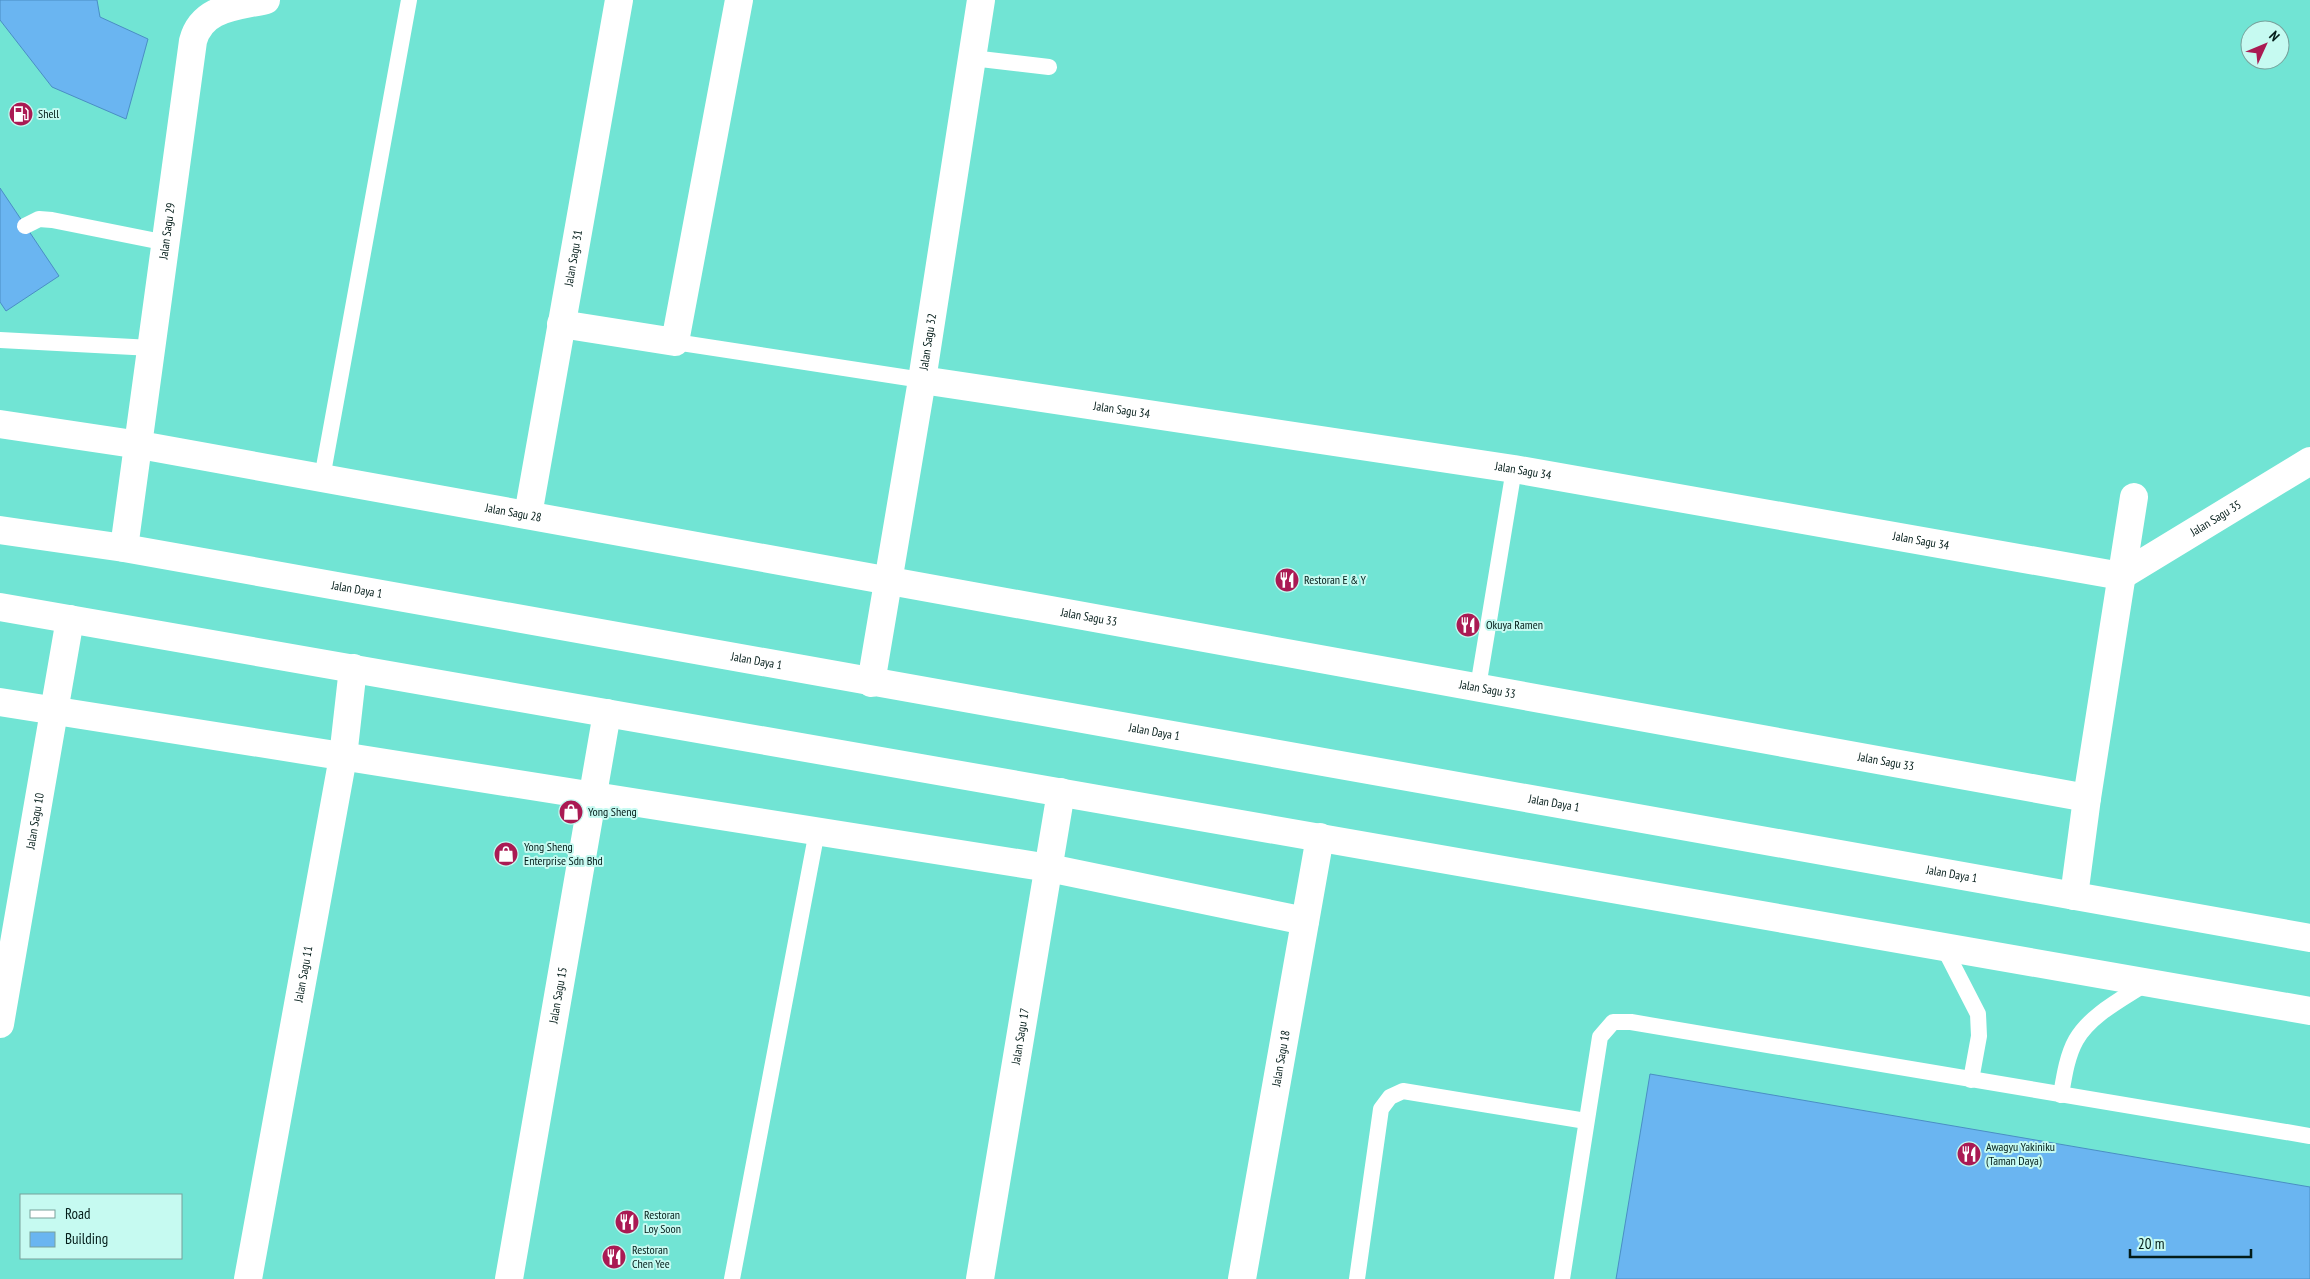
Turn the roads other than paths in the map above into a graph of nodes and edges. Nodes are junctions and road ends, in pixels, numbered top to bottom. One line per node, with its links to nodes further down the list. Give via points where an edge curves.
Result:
1 (266, 0): 9 (street, Jalan Sagu 29, via 219,11 204,20 196,30)
2 (409, 0): 19 (lane)
3 (619, 0): 10 (street, Jalan Sagu 31)
4 (739, 0): 12 (street)
5 (981, 0): 6 (street, Jalan Sagu 32)
6 (972, 58): 7 (lane); 14 (street, Jalan Sagu 32)
7 (1050, 67)
8 (25, 226): 9 (lane, via 39,219 52,220)
9 (167, 243): 13 (street, Jalan Sagu 29)
10 (561, 324): 12 (street); 21 (street, Jalan Sagu 31)
11 (0, 340): 13 (lane)
12 (676, 342): 14 (lane)
13 (152, 348): 16 (street, Jalan Sagu 29)
14 (922, 380): 18 (street, Jalan Sagu 34); 25 (street, Jalan Sagu 32)
15 (0, 424): 16 (street, Jalan Sagu 28)
16 (140, 445): 19 (street, Jalan Sagu 28); 23 (street, Jalan Sagu 29)
17 (2310, 461): 24 (street, Jalan Sagu 35)
18 (1514, 469): 24 (street, Jalan Sagu 34); 30 (lane)
19 (322, 478): 21 (street, Jalan Sagu 28)
20 (2134, 496): 24 (street)
21 (528, 515): 25 (street, Jalan Sagu 28)
22 (0, 530): 23 (street, Jalan Daya 1)
23 (124, 548): 29 (street, Jalan Daya 1)
24 (2122, 576): 37 (street)
25 (888, 581): 29 (street, Jalan Sagu 32); 30 (street, Jalan Sagu 33)
26 (0, 607): 27 (street)
27 (70, 619): 28 (street); 32 (street, Jalan Sagu 10)
28 (353, 668): 33 (street); 34 (street, Jalan Sagu 11)
29 (871, 683): 41 (street, Jalan Daya 1)
30 (1478, 687): 37 (street, Jalan Sagu 33)
31 (0, 702): 32 (street)
32 (54, 711): 34 (street); 47 (street, Jalan Sagu 10)
33 (607, 713): 35 (street); 36 (street, Jalan Sagu 15)
34 (343, 757): 36 (street); 52 (street, Jalan Sagu 11)
35 (1061, 792): 39 (street); 40 (street, Jalan Sagu 17)
36 (592, 796): 38 (street); 53 (street, Jalan Sagu 15)
37 (2087, 798): 41 (street)
38 (817, 831): 40 (street); 54 (lane)
39 (1320, 838): 42 (street, Jalan Sagu 18); 44 (street)
40 (1048, 868): 42 (street); 55 (street, Jalan Sagu 17)
41 (2074, 896): 43 (street, Jalan Daya 1)
42 (1305, 921): 56 (street, Jalan Sagu 18)
43 (2310, 938)
44 (1943, 946): 45 (street); 48 (lane, via 1978,1014 1979,1036)
45 (2148, 982): 46 (street); 49 (lane, via 2098,1015 2076,1039)
46 (2310, 1010)
47 (0, 1024)
48 (1970, 1080): 49 (lane); 50 (lane, via 1631,1022 1613,1022 1600,1037)
49 (2061, 1095): 51 (lane)
50 (1586, 1121): 57 (lane, via 1403,1091 1390,1097 1381,1108); 58 (lane)
51 (2310, 1136)
52 (248, 1279)
53 (509, 1279)
54 (732, 1279)
55 (980, 1279)
56 (1242, 1279)
57 (1357, 1279)
58 (1562, 1279)

